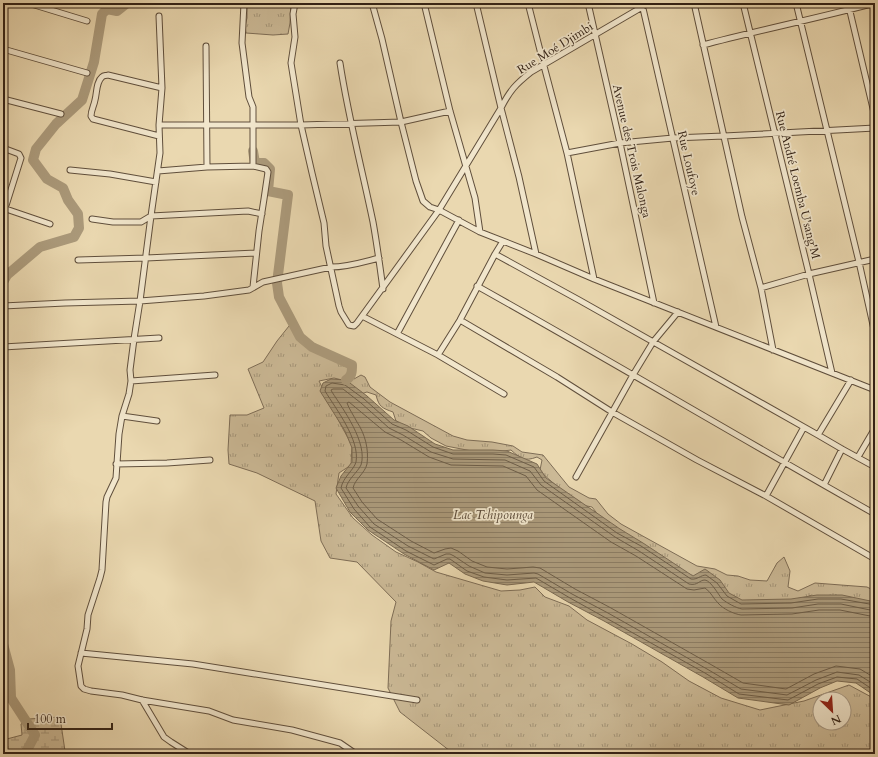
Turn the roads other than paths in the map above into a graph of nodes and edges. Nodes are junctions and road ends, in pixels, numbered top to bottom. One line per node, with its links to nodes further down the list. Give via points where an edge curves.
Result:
1 (28, 3): 19 (street)
2 (244, 3): 38 (street, via 242,44)
3 (294, 3): 39 (street, via 295,37 291,63)
4 (372, 3): 34 (street)
5 (424, 3): 31 (street)
6 (476, 3): 30 (street)
7 (528, 3): 26 (street)
8 (588, 3): 21 (street, Avenue des Trois Malonga)
9 (649, 3): 15 (street, Rue Moé Djimbi)
10 (694, 3): 22 (street)
11 (743, 3): 20 (street, Rue André Loemba U'sang'M)
12 (796, 3): 18 (street)
13 (848, 3): 16 (street)
14 (875, 3): 16 (street)
15 (643, 5): 21 (street, Rue Moé Djimbi); 45 (street, Rue Loufoye)
16 (850, 10): 18 (street); 33 (street)
17 (159, 16): 28 (street)
18 (800, 21): 20 (street); 41 (street)
19 (87, 22)
20 (750, 32): 22 (street); 42 (street, Rue André Loemba U'sang'M)
21 (595, 34): 26 (street, Rue Moé Djimbi); 46 (street, Avenue des Trois Malonga)
22 (703, 45): 44 (street)
23 (206, 46): 37 (street)
24 (3, 49): 27 (street)
25 (340, 62): 35 (street)
26 (544, 66): 30 (street, Rue Moé Djimbi, via 518,83 508,94); 48 (street)
27 (87, 73)
28 (162, 88): 36 (street); 43 (street, via 104,76 98,84 91,112 93,119)
29 (3, 99): 32 (street)
30 (501, 108): 50 (street, Rue Moé Djimbi); 67 (street)
31 (450, 112): 34 (street); 50 (street)
32 (61, 114)
33 (875, 117)
34 (401, 122): 35 (street); 56 (street, via 423,201)
35 (352, 124): 39 (street); 69 (street)
36 (159, 125): 37 (street); 43 (street)
37 (207, 125): 38 (street); 51 (street)
38 (254, 125): 39 (street); 49 (street)
39 (301, 125): 73 (street, via 324,223)
40 (875, 128): 41 (street)
41 (826, 131): 42 (street); 72 (street)
42 (775, 133): 44 (street); 74 (street, Rue André Loemba U'sang'M)
43 (159, 136): 53 (street)
44 (724, 136): 45 (street); 78 (street)
45 (673, 138): 46 (street); 86 (street, Rue Loufoye)
46 (620, 143): 48 (street); 81 (street, Avenue des Trois Malonga)
47 (3, 148): 55 (street, via 19,154 20,158)
48 (567, 153): 75 (street)
49 (252, 166): 51 (street); 57 (street, via 266,169 268,172)
50 (466, 166): 56 (street, Rue Moé Djimbi); 63 (street, via 475,198)
51 (207, 167): 53 (street)
52 (70, 170): 54 (street)
53 (158, 171): 54 (street)
54 (156, 182): 59 (street)
55 (4, 208): 58 (street); 62 (street)
56 (439, 210): 61 (street); 79 (street, Rue Moé Djimbi)
57 (262, 214): 59 (street, via 248,211); 65 (street)
58 (3, 215)
59 (151, 216): 60 (street, via 141,222); 68 (street)
60 (92, 219)
61 (459, 220): 63 (street); 87 (street)
62 (50, 224)
63 (480, 232): 64 (street)
64 (504, 242): 66 (street); 67 (street)
65 (256, 253): 68 (street); 77 (street)
66 (495, 254): 76 (street); 91 (street)
67 (536, 254): 75 (street)
68 (146, 258): 71 (street); 80 (street)
69 (379, 258): 73 (street, via 359,264); 79 (street)
70 (875, 259): 72 (street)
71 (78, 260)
72 (859, 262): 74 (street); 88 (street)
73 (331, 267): 77 (street, via 263,282); 84 (street, via 339,306 346,321 354,326)
74 (809, 274): 78 (street); 95 (street, Rue André Loemba U'sang'M)
75 (594, 279): 81 (street)
76 (477, 286): 85 (street); 97 (street)
77 (254, 287): 80 (street, via 249,290 204,296)
78 (761, 288): 93 (street)
79 (383, 289): 84 (street, Rue Moé Djimbi)
80 (140, 302): 82 (street); 90 (street)
81 (654, 303): 83 (street)
82 (3, 306)
83 (678, 312): 86 (street); 91 (street)
84 (362, 316): 87 (street)
85 (460, 320): 94 (street); 102 (street)
86 (716, 327): 93 (street)
87 (397, 334): 94 (street)
88 (875, 334)
89 (159, 338): 90 (street)
90 (134, 339): 92 (street); 99 (street)
91 (653, 342): 97 (street); 105 (street)
92 (3, 347)
93 (773, 350): 95 (street)
94 (438, 355): 101 (street)
95 (832, 373): 98 (street)
96 (215, 375): 99 (street)
97 (633, 375): 102 (street); 111 (street)
98 (850, 380): 100 (street); 107 (street)
99 (131, 381): 103 (street)
100 (875, 390)
101 (504, 394)
102 (612, 412): 114 (street); 116 (street)
103 (122, 416): 104 (street); 112 (street)
104 (157, 421)
105 (804, 427): 107 (street); 111 (street)
106 (875, 428): 109 (street)
107 (818, 435): 108 (street)
108 (842, 449): 109 (street); 115 (street)
109 (858, 457): 113 (street)
110 (210, 460): 112 (street, via 167,464)
111 (785, 463): 115 (street); 116 (street)
112 (116, 464): 119 (street, via 116,478 106,502 102,570 88,615)
113 (875, 467)
114 (576, 477)
115 (824, 485): 117 (street)
116 (766, 496): 118 (street)
117 (875, 514)
118 (875, 559)
119 (81, 653): 120 (street, via 78,666 81,686 84,689); 121 (street, via 193,664)
120 (142, 700): 122 (street, via 164,737); 123 (street, via 209,711 233,720 292,730 340,743)
121 (417, 700)
122 (190, 754)
123 (356, 754)

